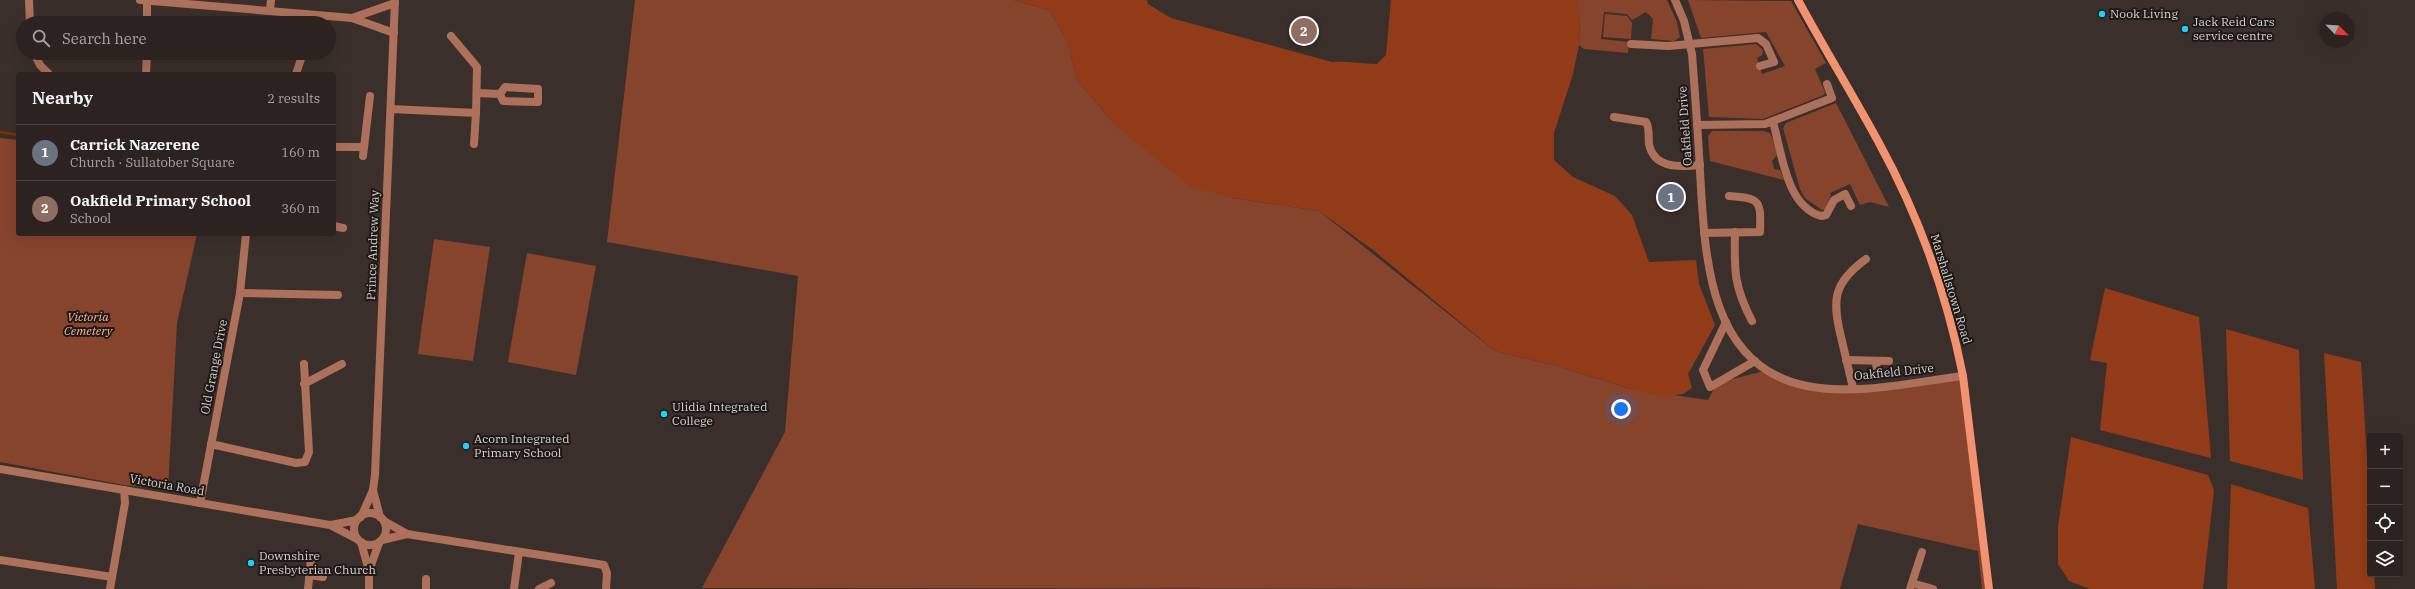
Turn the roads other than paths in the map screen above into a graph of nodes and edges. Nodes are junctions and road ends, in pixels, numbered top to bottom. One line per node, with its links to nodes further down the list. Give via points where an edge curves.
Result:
1 (29, 0): 11 (street)
2 (140, 0): 3 (street)
3 (148, 0): 8 (street); 12 (street)
4 (271, 0): 9 (street)
5 (1675, 0): 19 (street, Oakfield Drive)
6 (1798, 0): 60 (main road, Marshallstown Road, via 1879,143 1910,206 1932,258 1957,344)
7 (395, 1): 15 (street); 16 (street, Prince Andrew Way)
8 (196, 3): 9 (street)
9 (270, 10): 10 (street)
10 (306, 14): 13 (street)
11 (30, 16)
12 (147, 16)
13 (329, 16)
14 (336, 17): 15 (street)
15 (352, 18): 16 (street)
16 (394, 33): 31 (street, Prince Andrew Way)
17 (450, 36): 28 (street, via 477,67)
18 (1631, 44): 19 (street)
19 (1690, 44): 23 (street, via 1760,39 1766,44 1774,62); 35 (street, Oakfield Drive)
20 (37, 60): 24 (street)
21 (146, 60): 25 (street)
22 (301, 60): 26 (street)
23 (1760, 66)
24 (47, 72)
25 (146, 72)
26 (297, 72)
27 (1827, 84): 34 (street, via 1832,98)
28 (477, 93): 29 (street); 32 (street)
29 (500, 94)
30 (370, 96): 38 (street)
31 (391, 109): 32 (street); 66 (street, Prince Andrew Way)
32 (476, 113): 36 (street)
33 (1614, 117): 40 (street, via 1646,122 1652,152 1665,163 1678,167)
34 (1773, 122): 35 (street, via 1757,125); 42 (street, via 1790,181 1800,201 1822,216 1826,215 1834,200 1845,194)
35 (1697, 125): 40 (street, Oakfield Drive)
36 (474, 144)
37 (336, 147): 38 (street)
38 (364, 147): 39 (street)
39 (363, 156)
40 (1700, 165): 46 (street, Oakfield Drive)
41 (1729, 196): 45 (street, via 1755,200 1760,208 1760,232)
42 (1851, 206)
43 (336, 226): 44 (street)
44 (343, 228)
45 (1735, 232): 46 (street); 51 (street, via 1736,280 1743,304)
46 (1704, 233): 52 (street, Oakfield Drive, via 1707,267 1713,293)
47 (246, 236): 49 (street, Old Grange Drive)
48 (1866, 259): 53 (street, via 1847,275 1835,297 1835,313)
49 (240, 293): 50 (street); 63 (street, Old Grange Drive)
50 (338, 295)
51 (1752, 321)
52 (1726, 322): 54 (street, Oakfield Drive, via 1742,348); 54 (street, via 1703,370 1710,387)
53 (1846, 360): 55 (street); 62 (street)
54 (1755, 361): 62 (street, Oakfield Drive, via 1792,382 1827,388)
55 (1876, 361): 56 (street); 59 (street)
56 (1889, 361)
57 (304, 364): 61 (street)
58 (342, 364): 61 (street)
59 (1877, 373)
60 (1963, 376): 62 (street, Oakfield Drive); 93 (main road, Marshallstown Road)
61 (304, 384): 63 (street, via 309,452 305,462 297,464)
62 (1853, 388)
63 (211, 444): 67 (street, Old Grange Drive)
64 (0, 469): 65 (street, Victoria Road)
65 (124, 490): 67 (street, Victoria Road); 80 (street, via 125,503)
66 (373, 490): 68 (street, Prince Andrew Way); 69 (street, Prince Andrew Way)
67 (200, 503): 70 (street, Victoria Road)
68 (359, 518): 69 (street, via 370,514); 70 (street, Victoria Road); 72 (street, via 354,529)
69 (382, 519): 71 (street); 73 (street, via 386,531)
70 (330, 525): 72 (street, Victoria Road)
71 (407, 534): 73 (street); 74 (street)
72 (359, 540): 73 (street, via 370,545); 78 (street)
73 (380, 541): 78 (street)
74 (519, 552): 89 (street); 91 (street, via 604,565 607,573)
75 (1922, 552): 84 (street)
76 (311, 559): 79 (street)
77 (0, 560): 80 (street)
78 (369, 571): 87 (street)
79 (309, 575): 81 (street); 86 (street)
80 (112, 577): 85 (street)
81 (323, 577)
82 (426, 579): 88 (street)
83 (551, 583): 90 (street)
84 (1911, 586): 92 (street)
85 (110, 589)
86 (308, 589)
87 (369, 589)
88 (426, 589)
89 (514, 589)
90 (539, 589)
91 (606, 589)
92 (1933, 589)
93 (1989, 589)

